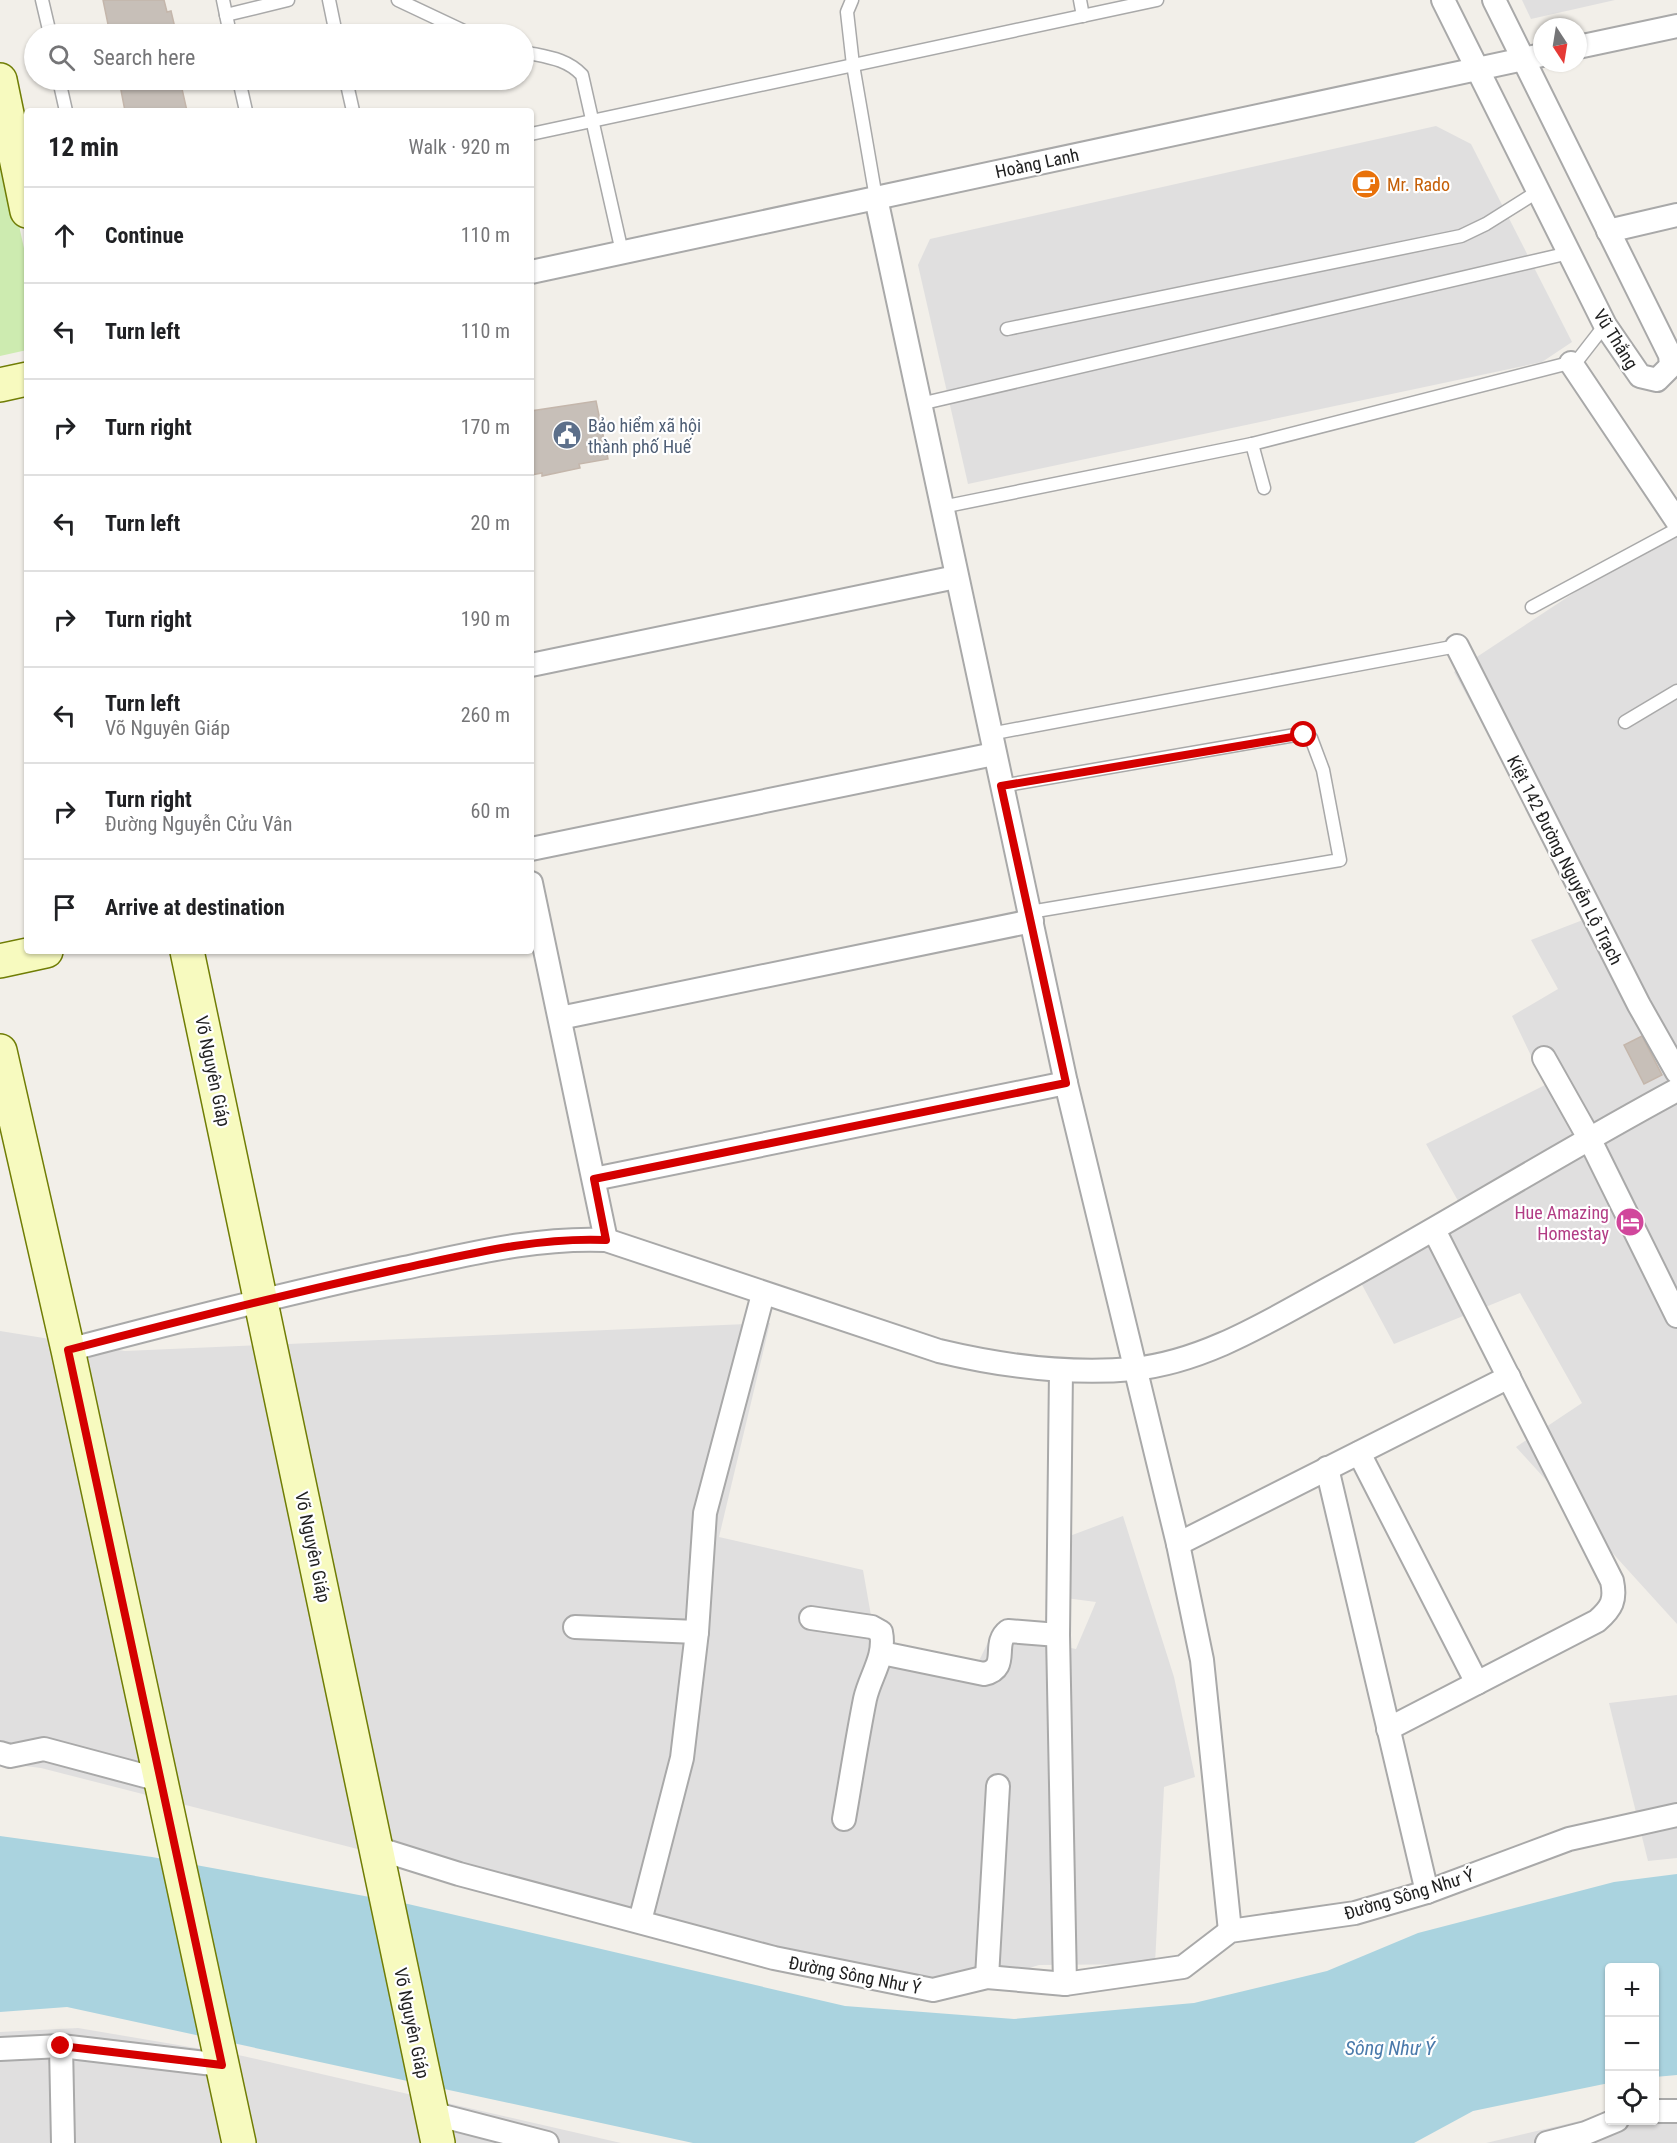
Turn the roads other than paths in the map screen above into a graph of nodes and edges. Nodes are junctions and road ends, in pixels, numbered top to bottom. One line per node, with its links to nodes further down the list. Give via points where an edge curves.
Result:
1 (42, 0): 13 (lane)
2 (223, 0): 11 (lane)
3 (288, 0): 11 (lane)
4 (329, 0): 15 (lane)
5 (398, 0): 16 (lane)
6 (852, 0): 21 (lane, via 847,12)
7 (1080, 0): 12 (lane)
8 (1157, 0): 12 (lane)
9 (1443, 0): 22 (street, Vũ Thắng)
10 (1494, 0): 20 (street, Vũ Thắng)
11 (226, 15): 14 (lane)
12 (1083, 16): 21 (lane)
13 (48, 24)
14 (228, 24)
15 (334, 24)
16 (449, 24)
17 (1677, 26): 18 (street)
18 (1587, 45)
19 (534, 54): 31 (lane, via 561,60 582,75)
20 (1533, 57): 22 (street, Hoàng Lanh)
21 (853, 65): 31 (lane); 36 (lane)
22 (1478, 69): 35 (street, Vũ Thắng); 36 (street, Hoàng Lanh)
23 (1539, 72): 38 (street, Vũ Thắng)
24 (0, 80): 33 (street)
25 (61, 90): 28 (lane)
26 (241, 90): 29 (lane)
27 (348, 90): 30 (lane)
28 (65, 108)
29 (245, 108)
30 (351, 108)
31 (594, 121): 32 (lane); 39 (lane)
32 (534, 133)
33 (22, 159): 34 (street)
34 (24, 180)
35 (1537, 192): 40 (street, Vũ Thắng); 43 (lane, via 1461,236)
36 (876, 198): 39 (street, Hoàng Lanh); 48 (street)
37 (1677, 215): 38 (street)
38 (1608, 231): 44 (street, Vũ Thắng)
39 (622, 252): 41 (street, Hoàng Lanh)
40 (1569, 253): 42 (street, Vũ Thắng); 48 (lane)
41 (534, 271)
42 (1605, 325): 44 (street, Vũ Thắng, via 1640,376 1657,380 1671,366); 45 (lane, via 1577,361)
43 (1008, 329)
44 (1673, 357)
45 (1571, 363): 49 (lane); 52 (street)
46 (24, 380): 47 (street)
47 (0, 385)
48 (920, 404): 51 (street)
49 (1252, 444): 50 (lane); 51 (lane)
50 (1264, 488)
51 (942, 507): 54 (street)
52 (1677, 521)
53 (1677, 530): 55 (lane)
54 (956, 577): 57 (street); 60 (street)
55 (1532, 607)
56 (1457, 646): 60 (lane); 71 (street, Kiệt 142 Đường Nguyễn Lộ Trạch, via 1623,974)
57 (534, 664)
58 (1677, 691): 59 (lane)
59 (1625, 722)
60 (992, 744): 61 (street); 62 (street)
61 (1001, 786): 64 (street); 64 (lane, via 1295,735 1311,738 1323,770 1340,860)
62 (534, 848)
63 (534, 897): 68 (street)
64 (1031, 916): 68 (street); 72 (street)
65 (32, 954): 67 (street)
66 (188, 954): 79 (street, Võ Nguyên Giáp)
67 (0, 961)
68 (560, 1018): 75 (street)
69 (0, 1051): 81 (street)
70 (1544, 1058): 74 (street)
71 (1677, 1072)
72 (1066, 1083): 75 (street); 82 (street)
73 (1677, 1090): 74 (street)
74 (1589, 1137): 76 (street); 80 (street)
75 (594, 1179): 77 (street)
76 (1434, 1230): 82 (street, via 1258,1327 1182,1359); 84 (street)
77 (606, 1240): 78 (street); 79 (street, via 573,1239 499,1248)
78 (763, 1294): 83 (street, via 939,1351 995,1364); 90 (street, via 705,1513)
79 (261, 1299): 81 (street); 100 (street, Võ Nguyên Giáp)
80 (1677, 1316)
81 (68, 1350): 97 (street)
82 (1134, 1369): 83 (street); 87 (street)
83 (1061, 1370): 91 (street)
84 (1509, 1377): 85 (street); 93 (street, via 1612,1581 1615,1595 1611,1609 1597,1621)
85 (1359, 1453): 86 (street); 93 (street)
86 (1327, 1468): 87 (street); 94 (street)
87 (1178, 1544): 103 (street, via 1202,1660)
88 (811, 1618): 92 (street, via 872,1627 881,1632)
89 (575, 1628): 90 (street)
90 (697, 1632): 102 (street, via 682,1758)
91 (1058, 1635): 92 (street, via 1008,1631 1002,1640 998,1666 984,1674); 105 (street)
92 (882, 1653): 99 (street, via 866,1696)
93 (1477, 1683): 94 (street)
94 (1388, 1729): 101 (street)
95 (0, 1753): 97 (street, via 10,1756 44,1749)
96 (998, 1786): 104 (street)
97 (164, 1795): 108 (street)
98 (1677, 1815): 101 (street, Đường Sông Như Ý, via 1569,1839)
99 (844, 1819)
100 (378, 1857): 102 (street, Đường Sông Như Ý); 111 (street, Võ Nguyên Giáp)
101 (1427, 1892): 103 (street, Đường Sông Như Ý, via 1355,1913)
102 (640, 1921): 104 (street, Đường Sông Như Ý, via 774,1958 933,1990)
103 (1230, 1930): 105 (street, Đường Sông Như Ý, via 1183,1967)
104 (987, 1977): 105 (street, Đường Sông Như Ý)
105 (1065, 1984)
106 (61, 2046): 107 (street); 108 (street); 114 (street)
107 (0, 2049)
108 (221, 2060): 115 (street)
109 (1677, 2110): 110 (street)
110 (1659, 2111)
111 (432, 2116): 116 (street)
112 (1610, 2125): 113 (street)
113 (1587, 2138): 117 (street)
114 (63, 2143)
115 (239, 2143)
116 (547, 2143)
117 (1547, 2143)

